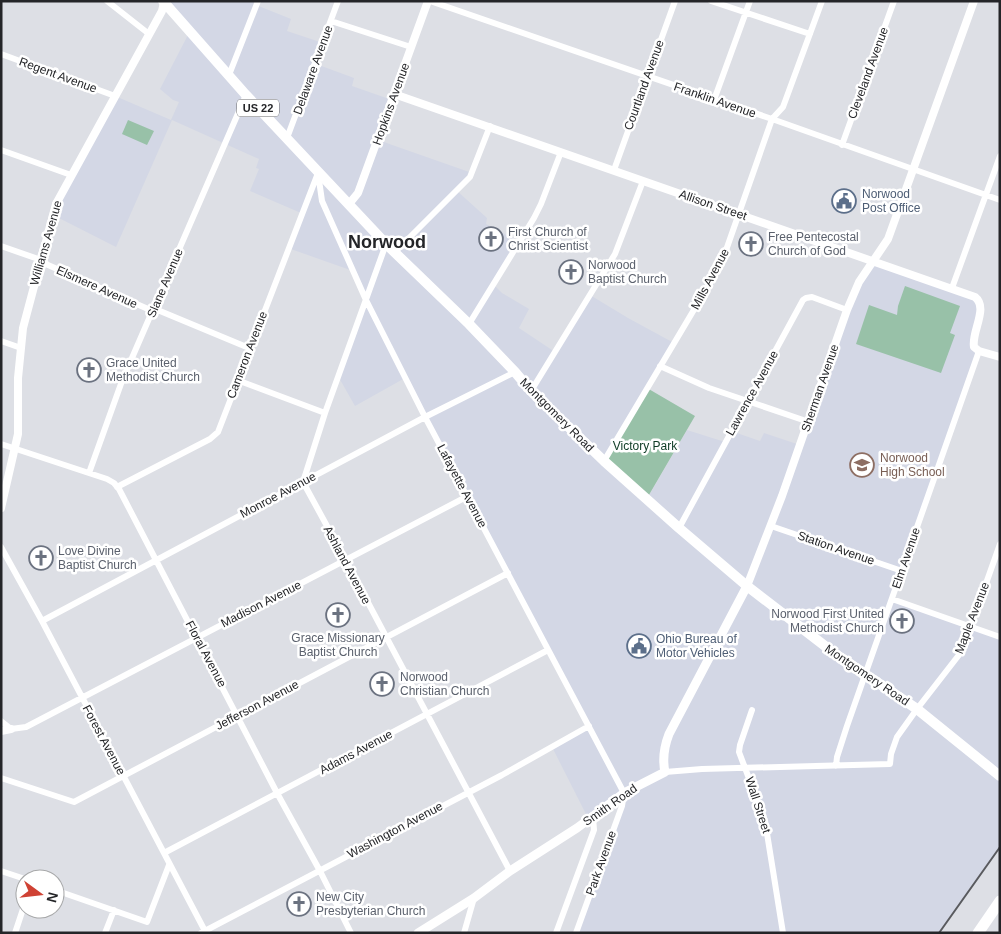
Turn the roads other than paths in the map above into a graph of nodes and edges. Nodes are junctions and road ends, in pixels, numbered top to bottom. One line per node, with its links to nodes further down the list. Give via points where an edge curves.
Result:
1 (258, 1): 18 (street)
2 (338, 1): 13 (street, Delaware Avenue)
3 (429, 1): 16 (street, Hopkins Avenue); 19 (street, Franklin Avenue)
4 (675, 1): 19 (street, Courtland Avenue)
5 (711, 1): 12 (street)
6 (750, 1): 12 (street)
7 (822, 1): 15 (street, Mills Avenue)
8 (894, 1): 27 (street, Cleveland Avenue)
9 (974, 1): 32 (street, Sherman Avenue)
10 (163, 2): 14 (street, Williams Avenue, via 162,11); 18 (main road, Montgomery Road / US 22)
11 (111, 3): 14 (street)
12 (746, 13): 15 (street); 23 (street)
13 (331, 21): 16 (street); 26 (street, Delaware Avenue)
14 (149, 34): 22 (street, Williams Avenue)
15 (810, 34): 24 (street, Mills Avenue, via 783,107)
16 (411, 47): 20 (street, Hopkins Avenue)
17 (1, 54): 22 (street, Regent Avenue)
18 (229, 75): 21 (main road, Montgomery Road / US 22)
19 (647, 77): 23 (street, Franklin Avenue); 31 (street, Courtland Avenue)
20 (394, 94): 25 (street, Allison Street); 38 (street, Hopkins Avenue, via 358,193)
21 (246, 95): 26 (main road, Montgomery Road / US 22); 47 (street, Slane Avenue)
22 (115, 96): 34 (street, Williams Avenue)
23 (714, 100): 24 (street, Franklin Avenue)
24 (772, 119): 27 (street, Franklin Avenue); 39 (street, Mills Avenue)
25 (490, 126): 29 (street, Allison Street); 42 (street, via 470,177)
26 (287, 138): 33 (main road, Montgomery Road / US 22)
27 (842, 145): 32 (street, Franklin Avenue)
28 (1, 150): 34 (street)
29 (561, 152): 31 (street, Allison Street); 49 (street, via 534,218)
30 (1000, 156): 36 (street)
31 (614, 170): 35 (street, Allison Street)
32 (912, 170): 36 (street, Franklin Avenue); 44 (street, Sherman Avenue, via 888,239)
33 (318, 172): 38 (main road, Montgomery Road / US 22); 46 (street, Lafayette Avenue, via 322,200); 52 (street, Cameron Avenue)
34 (71, 175): 43 (street, Williams Avenue, via 56,204)
35 (643, 181): 39 (street, Allison Street); 58 (street, via 615,254)
36 (986, 195): 37 (street, Franklin Avenue); 45 (street)
37 (1000, 200)
38 (349, 204): 40 (main road, Montgomery Road / US 22)
39 (738, 214): 44 (street, Allison Street); 55 (street, Mills Avenue, via 724,256)
40 (386, 244): 42 (main road, Montgomery Road / US 22); 46 (street)
41 (1, 246): 43 (street, Elsmere Avenue)
42 (395, 252): 49 (main road, Montgomery Road / US 22)
43 (41, 260): 47 (street, Elsmere Avenue); 51 (street, Williams Avenue)
44 (874, 261): 45 (street, Allison Street); 48 (street, Sherman Avenue, via 859,282)
45 (952, 288): 53 (street, Allison Street, via 980,302 973,341)
46 (366, 300): 60 (street); 61 (street, Lafayette Avenue)
47 (154, 309): 52 (street, Elsmere Avenue); 66 (street, Slane Avenue, via 122,381)
48 (847, 310): 59 (street, Lawrence Avenue, via 812,298 803,300); 62 (street, Sherman Avenue)
49 (469, 324): 56 (main road, Montgomery Road / US 22)
50 (1, 341): 51 (street)
51 (21, 348): 64 (street, Williams Avenue)
52 (249, 348): 57 (street, Cameron Avenue)
53 (979, 351): 54 (street); 77 (street, Elm Avenue)
54 (1000, 357)
55 (660, 366): 59 (street); 65 (street, Mills Avenue)
56 (515, 372): 58 (main road, Montgomery Road / US 22); 61 (street, Monroe Avenue)
57 (238, 380): 60 (street); 68 (street, Cameron Avenue, via 215,436)
58 (531, 391): 65 (main road, Montgomery Road / US 22)
59 (748, 401): 62 (street); 72 (street, Lawrence Avenue)
60 (325, 413): 67 (street)
61 (425, 417): 67 (street, Monroe Avenue); 69 (street, Lafayette Avenue)
62 (809, 422): 71 (street, Sherman Avenue)
63 (1, 444): 64 (street)
64 (15, 449): 66 (street); 70 (street, Williams Avenue)
65 (604, 461): 72 (main road, Montgomery Road / US 22)
66 (89, 473): 68 (street)
67 (303, 482): 75 (street, Ashland Avenue); 76 (street, Monroe Avenue)
68 (117, 487): 76 (street, Floral Avenue)
69 (468, 496): 75 (street, Madison Avenue); 78 (street, Lafayette Avenue)
70 (1, 508)
71 (771, 526): 77 (street, Station Avenue); 79 (street, Sherman Avenue)
72 (678, 528): 79 (main road, Montgomery Road / US 22)
73 (1000, 544): 82 (street, Maple Avenue)
74 (1, 547): 81 (street, Forest Avenue)
75 (345, 559): 83 (street, Madison Avenue); 84 (street, Ashland Avenue)
76 (156, 560): 81 (street, Monroe Avenue); 83 (street, Floral Avenue)
77 (902, 570): 80 (street, Elm Avenue)
78 (508, 573): 84 (street, Jefferson Avenue); 86 (street, Lafayette Avenue)
79 (747, 586): 87 (main road, Montgomery Road / US 22); 100 (main road, Sherman Avenue, via 664,745)
80 (892, 599): 82 (street); 87 (street, Elm Avenue)
81 (42, 621): 88 (street, Forest Avenue)
82 (970, 626): 85 (street); 89 (street, Maple Avenue, via 959,656)
83 (197, 637): 88 (street, Madison Avenue); 92 (street, Floral Avenue)
84 (385, 637): 91 (street, Ashland Avenue); 92 (street, Jefferson Avenue)
85 (1000, 637)
86 (548, 650): 91 (street, Adams Avenue); 94 (street, Lafayette Avenue)
87 (865, 675): 89 (main road, Montgomery Road / US 22); 98 (street, Elm Avenue)
88 (82, 698): 95 (street, Madison Avenue, via 26,727); 101 (street, Forest Avenue)
89 (917, 708): 97 (street, Maple Avenue, via 897,737); 102 (main road, Montgomery Road / US 22)
90 (752, 710): 99 (street, Wall Street, via 739,752)
91 (426, 714): 104 (street, Ashland Avenue); 105 (street, Adams Avenue)
92 (238, 715): 101 (street, Jefferson Avenue); 105 (street, Floral Avenue)
93 (1, 721): 95 (street)
94 (589, 726): 104 (street, Washington Avenue); 106 (street, Lafayette Avenue)
95 (11, 729): 96 (street)
96 (1, 732)
97 (890, 764): 98 (street, Smith Road)
98 (836, 766): 99 (street, Smith Road)
99 (746, 769): 100 (street, Smith Road); 127 (street, Wall Street, via 765,821)
100 (665, 772): 106 (main road, Smith Road)
101 (123, 776): 103 (street, Jefferson Avenue, via 74,802); 108 (street, Forest Avenue)
102 (1000, 776)
103 (1, 778)
104 (467, 792): 111 (street, Washington Avenue); 112 (street, Ashland Avenue)
105 (277, 793): 108 (street, Adams Avenue); 111 (street, Floral Avenue)
106 (624, 793): 107 (main road, Smith Road); 126 (street, Park Avenue)
107 (593, 817): 112 (main road, Smith Road); 125 (street, Park Avenue, via 594,830)
108 (164, 853): 109 (street, Forest Avenue)
109 (170, 865): 117 (street, via 147,922); 119 (street, Forest Avenue)
110 (1, 871): 113 (street)
111 (320, 871): 119 (street, Washington Avenue); 122 (street, Floral Avenue)
112 (510, 872): 115 (main road, Smith Road)
113 (15, 876)
114 (65, 893): 117 (street)
115 (474, 898): 123 (main road, Smith Road); 124 (street)
116 (1000, 902): 128 (highway)
117 (114, 910): 121 (street)
118 (19, 919): 120 (street)
119 (204, 932)
120 (14, 933)
121 (106, 933)
122 (351, 933)
123 (418, 933)
124 (464, 933)
125 (556, 933)
126 (576, 933)
127 (784, 933)
128 (978, 933)

